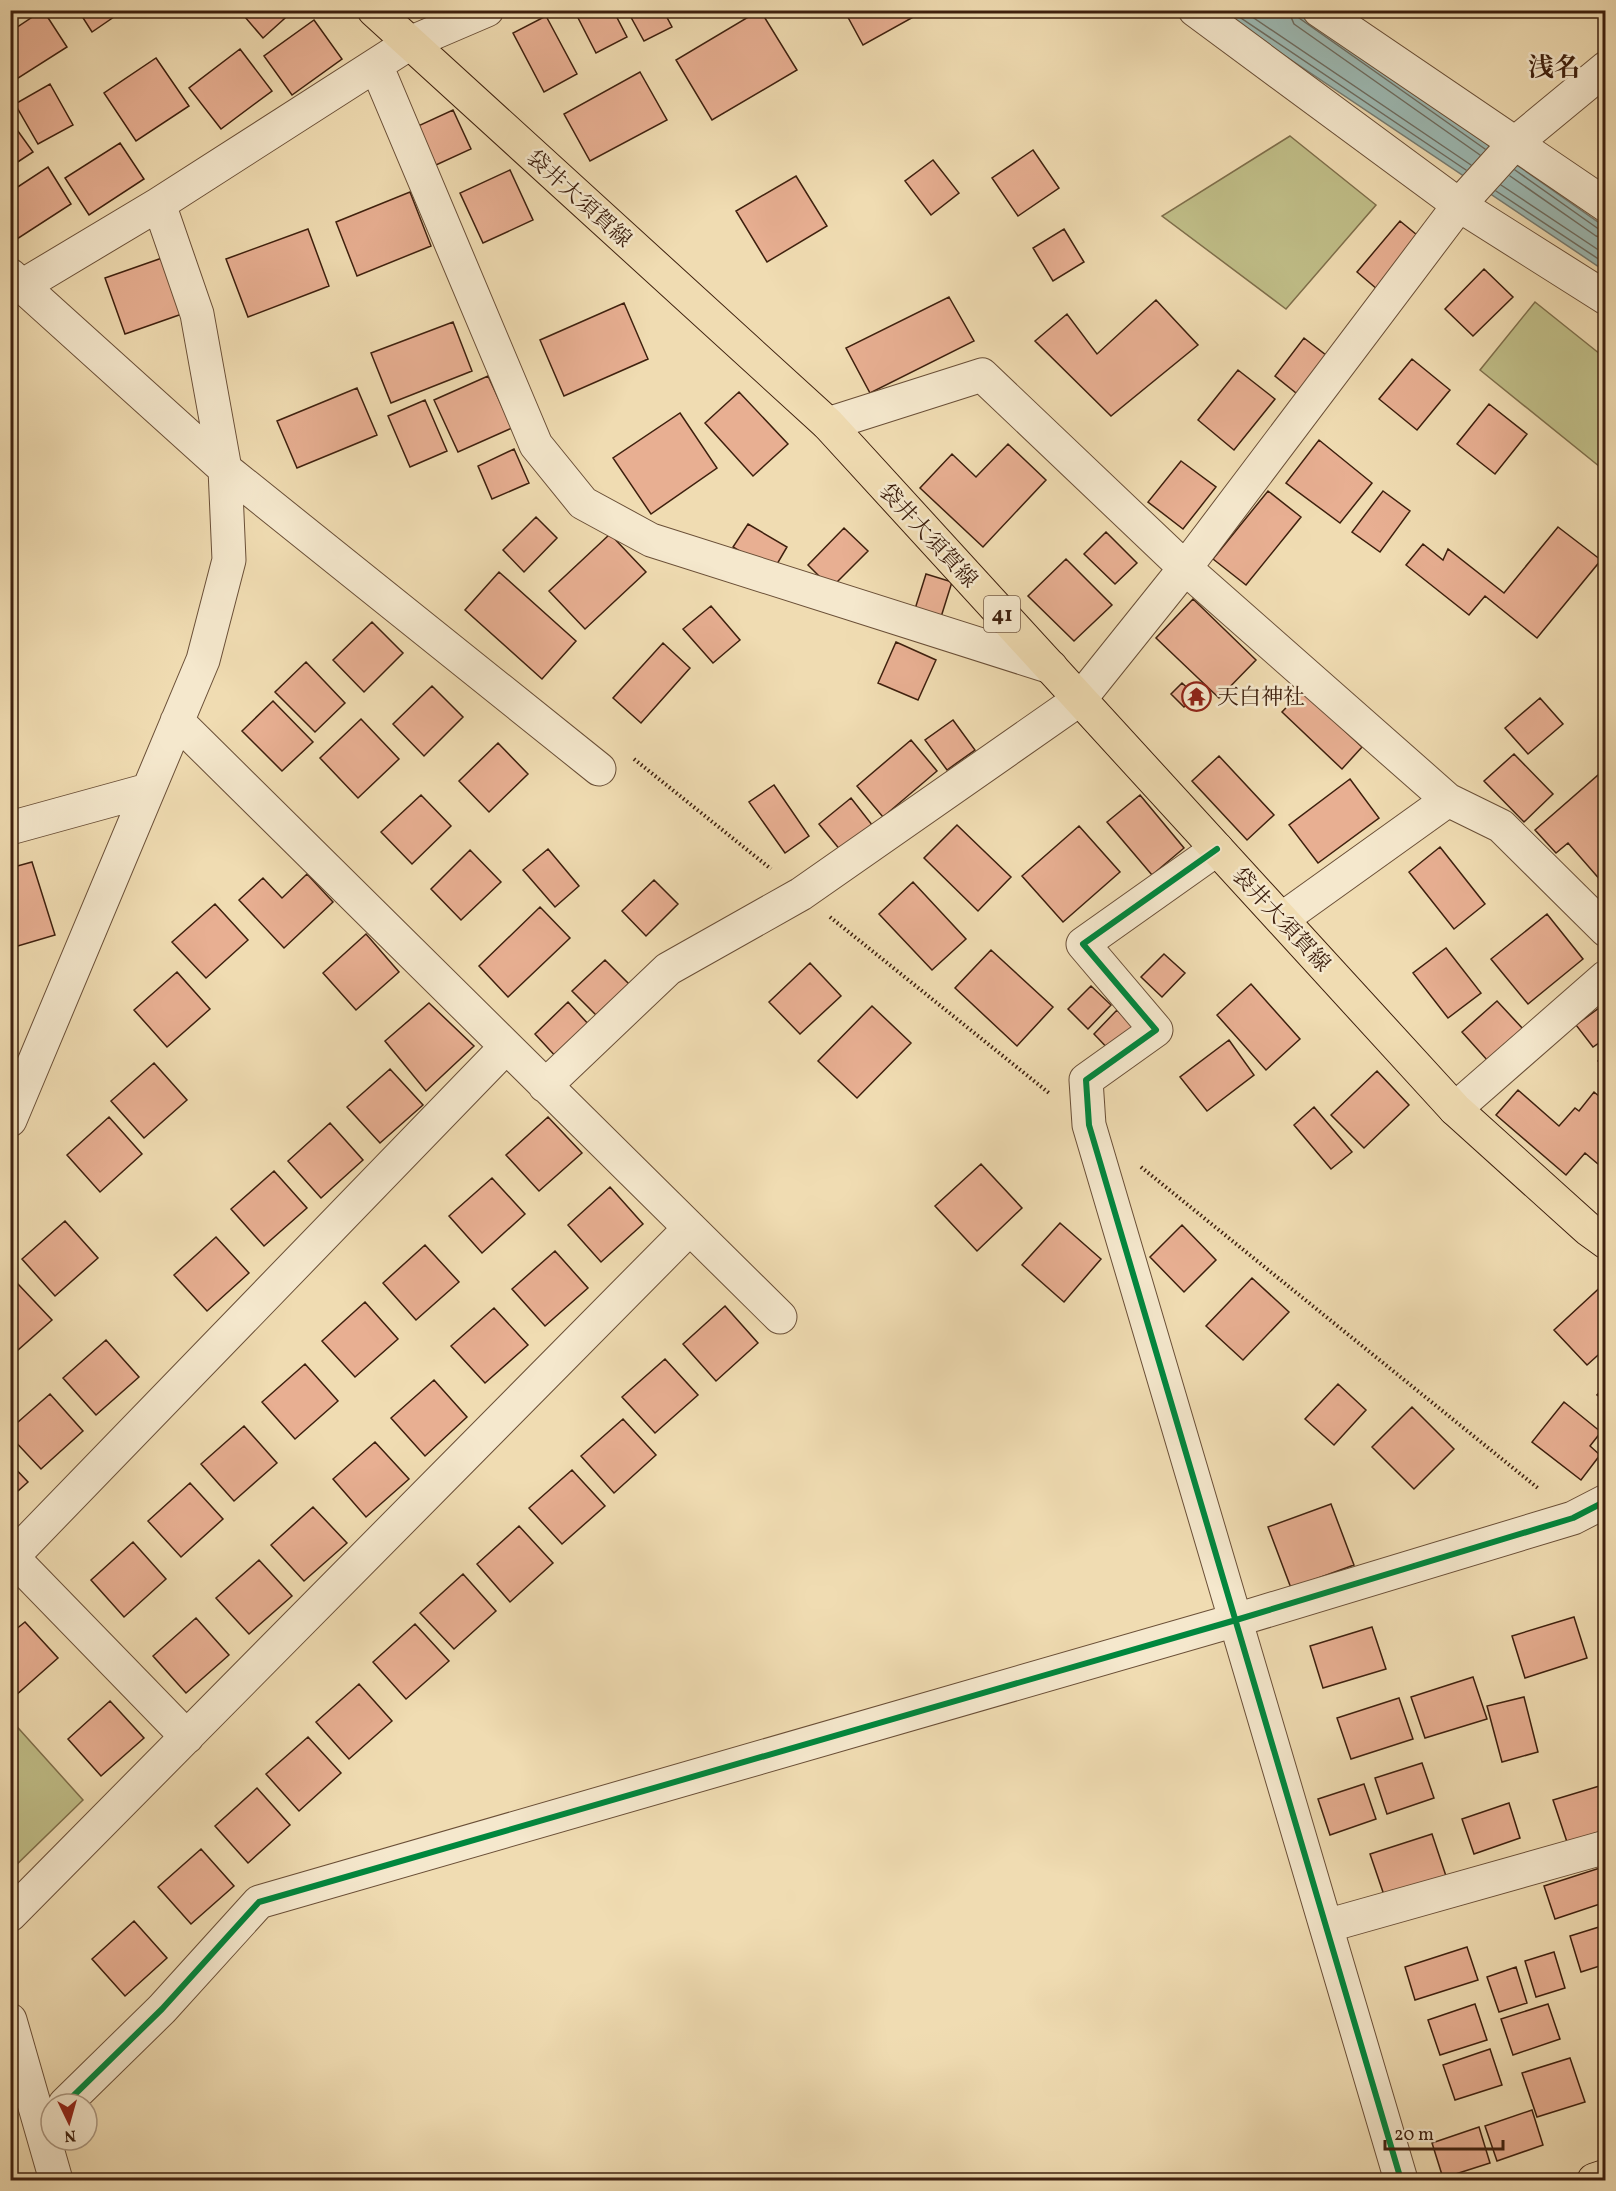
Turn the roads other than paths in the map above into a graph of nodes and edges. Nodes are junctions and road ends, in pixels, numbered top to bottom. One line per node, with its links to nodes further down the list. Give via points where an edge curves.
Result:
1 (374, 10): 5 (main road, 袋井大須賀線 / 41)
2 (487, 10): 5 (street)
3 (1195, 10): 10 (street)
4 (1319, 10): 8 (street)
5 (410, 44): 6 (street); 14 (main road, 袋井大須賀線 / 41)
6 (376, 65): 9 (street); 17 (street, via 536,445 583,502 651,540)
7 (1605, 68): 8 (street)
8 (1514, 144): 10 (street); 11 (street)
9 (159, 204): 12 (street); 15 (street, via 198,314)
10 (1459, 205): 13 (street); 16 (street)
11 (1605, 205)
12 (16, 280): 15 (street)
13 (1605, 298)
14 (828, 424): 16 (street, via 982,375); 17 (main road, 袋井大須賀線 / 41)
15 (225, 469): 19 (street, via 229,560 203,660); 20 (street)
16 (1185, 568): 18 (street); 22 (street)
17 (1051, 667): 18 (main road, 袋井大須賀線 / 41)
18 (1080, 699): 24 (main road, 袋井大須賀線 / 41); 29 (street, via 801,894 668,969)
19 (177, 721): 21 (street); 28 (street)
20 (599, 769)
21 (148, 790): 23 (street); 31 (street)
22 (1448, 800): 25 (street); 26 (street, via 1501,826)
23 (10, 828)
24 (1217, 849): 25 (main road, 袋井大須賀線 / 41); 36 (street, via 1083,944 1156,1030 1086,1080 1089,1125)
25 (1282, 919): 30 (main road, 袋井大須賀線 / 41)
26 (1605, 930)
27 (1605, 978): 30 (street)
28 (506, 1047): 29 (street); 37 (street, via 12,1557)
29 (545, 1086): 32 (street)
30 (1455, 1109): 33 (main road, 袋井大須賀線 / 41)
31 (10, 1119)
32 (690, 1228): 34 (street); 37 (street)
33 (1605, 1242)
34 (780, 1317)
35 (1605, 1501): 36 (street, via 1573,1518)
36 (1236, 1620): 40 (street); 42 (street, via 259,1902 162,2009)
37 (187, 1737): 39 (street)
38 (1605, 1847): 40 (street)
39 (10, 1915)
40 (1326, 1926): 47 (street)
41 (10, 2020): 43 (street)
42 (77, 2092)
43 (39, 2102)
44 (51, 2152): 46 (street)
45 (1605, 2176): 48 (main road)
46 (56, 2181)
47 (1401, 2181)
48 (1594, 2181)

